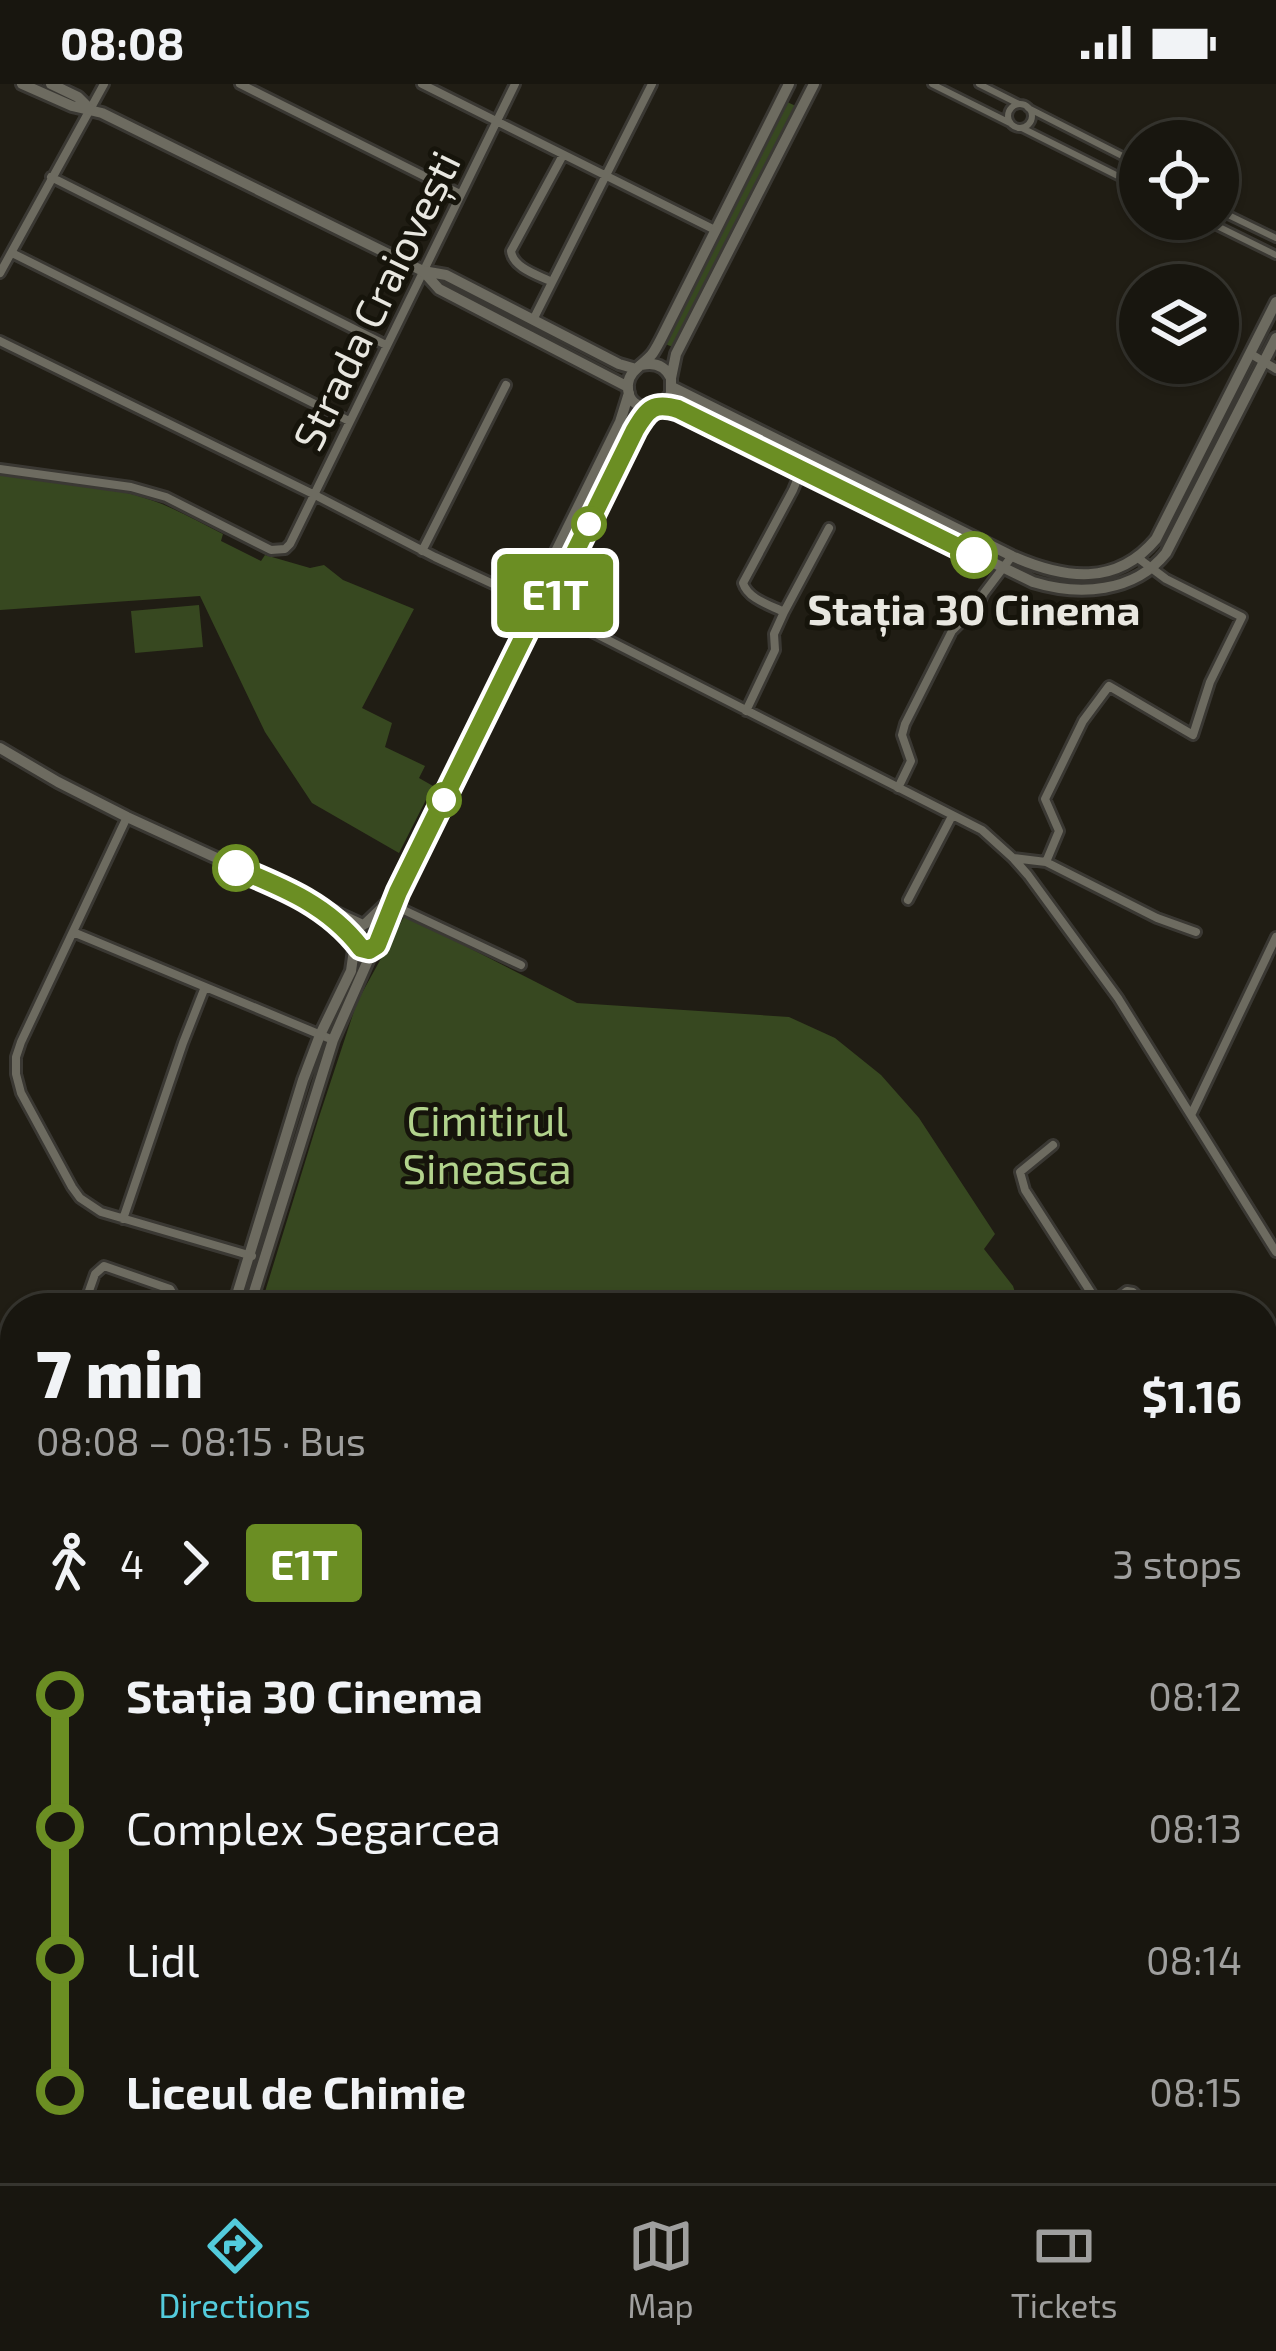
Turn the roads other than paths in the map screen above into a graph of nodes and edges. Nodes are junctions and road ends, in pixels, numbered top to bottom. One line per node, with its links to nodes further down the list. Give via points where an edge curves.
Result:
1 (22, 84): 13 (street)
2 (51, 84): 13 (street)
3 (104, 84): 13 (street)
4 (240, 84): 22 (street)
5 (422, 84): 14 (street)
6 (515, 84): 14 (street, Strada Craiovești)
7 (652, 84): 19 (street)
8 (789, 84): 24 (street)
9 (814, 84): 41 (street, via 676,354)
10 (932, 84): 15 (street)
11 (979, 84): 12 (street)
12 (1024, 107): 15 (street, via 1010,110); 16 (street, via 1031,120); 17 (street)
13 (90, 110): 21 (street); 29 (street)
14 (497, 122): 18 (street); 22 (street, Strada Craiovești)
15 (1010, 123): 16 (street)
16 (1022, 128): 20 (street)
17 (1119, 154)
18 (562, 155): 19 (street); 31 (street, via 511,254)
19 (606, 176): 24 (street); 31 (street)
20 (1119, 176)
21 (51, 177): 27 (street); 36 (street)
22 (460, 194): 29 (street, Strada Craiovești)
23 (1239, 220): 26 (street)
24 (715, 230): 39 (street)
25 (1239, 237): 28 (street)
26 (1276, 238)
27 (12, 253): 30 (street); 45 (street)
28 (1276, 255)
29 (423, 271): 33 (street); 36 (street, Strada Craiovești); 43 (street, via 439,289)
30 (0, 273)
31 (552, 282): 33 (street)
32 (1276, 302): 37 (street)
33 (533, 320): 39 (street)
34 (1276, 338): 38 (street)
35 (0, 341): 49 (street)
36 (386, 345): 45 (street, Strada Craiovești)
37 (1251, 354): 38 (street); 53 (street, via 1165,525)
38 (1264, 361): 40 (street); 55 (street, via 1174,541)
39 (639, 367): 41 (street, via 657,365); 43 (street)
40 (1276, 369)
41 (672, 383): 44 (street); 46 (street)
42 (506, 385): 51 (street)
43 (629, 390): 44 (street, via 638,404); 56 (street)
44 (657, 406): 48 (street); 57 (street, via 635,430)
45 (349, 421): 49 (street, Strada Craiovești)
46 (807, 456): 48 (street); 52 (street)
47 (0, 469): 49 (street, Strada Craiovești, via 166,497 279,551)
48 (803, 470): 54 (street); 58 (street, via 743,583)
49 (313, 494): 51 (street)
50 (829, 528): 58 (street)
51 (422, 550): 56 (street)
52 (1012, 556): 53 (street, via 1070,574 1100,574); 54 (street)
53 (1138, 558): 55 (street)
54 (1002, 568): 55 (street, via 1077,590 1113,586); 62 (street, via 971,618 952,631 918,696 902,736 911,755)
55 (1150, 569): 66 (street, via 1243,617 1192,735 1108,686 1045,799 1059,831)
56 (531, 602): 57 (street); 59 (street)
57 (547, 609): 59 (street); 60 (street)
58 (784, 612): 60 (street)
59 (534, 616): 67 (street)
60 (746, 711): 62 (street)
61 (0, 748): 64 (street)
62 (898, 788): 63 (street)
63 (952, 816): 65 (street); 68 (street)
64 (127, 817): 69 (street); 71 (street)
65 (1013, 857): 66 (street); 80 (street)
66 (1046, 862): 72 (street)
67 (395, 898): 70 (street); 75 (street); 76 (street)
68 (908, 900)
69 (315, 903): 70 (street); 74 (street)
70 (364, 924): 74 (street); 75 (street, via 374,926)
71 (73, 932): 77 (street); 82 (street, via 21,1042 16,1074 72,1187 89,1206)
72 (1196, 932)
73 (1276, 938): 80 (street)
74 (354, 939): 75 (street, via 364,950); 78 (street, via 351,971)
75 (376, 943): 79 (street)
76 (521, 965)
77 (205, 987): 78 (street); 82 (street)
78 (320, 1035): 79 (street); 84 (street)
79 (333, 1040): 85 (street)
80 (1192, 1113): 83 (street)
81 (1053, 1145): 90 (street, via 1020,1172)
82 (123, 1219): 84 (street)
83 (1276, 1252)
84 (249, 1255): 85 (street); 88 (street)
85 (264, 1260): 89 (street)
86 (88, 1293): 87 (street, via 104,1266)
87 (173, 1293)
88 (237, 1293)
89 (254, 1293)
90 (1091, 1293)

